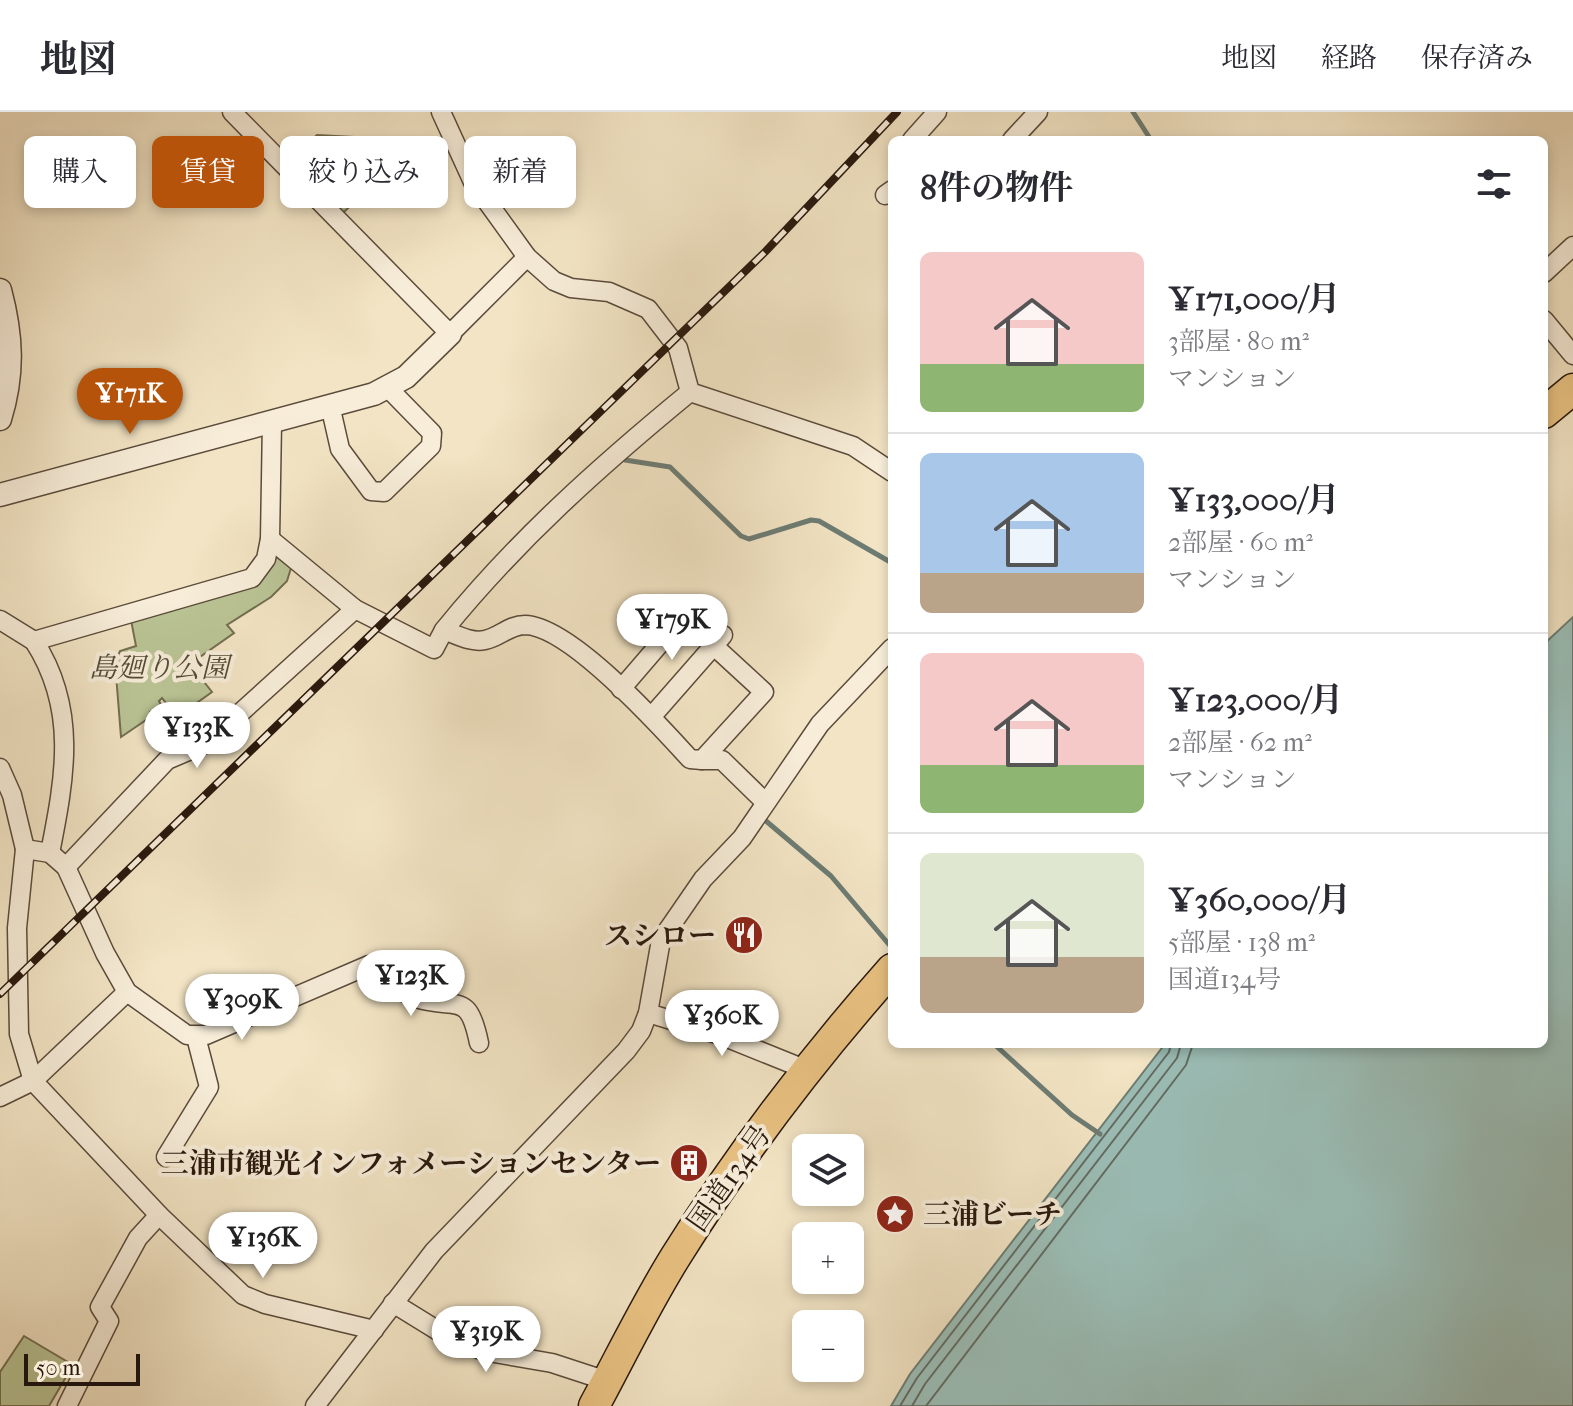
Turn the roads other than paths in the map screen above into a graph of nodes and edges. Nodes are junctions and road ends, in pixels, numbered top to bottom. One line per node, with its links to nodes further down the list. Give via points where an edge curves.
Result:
1 (232, 112): 12 (street)
2 (441, 112): 8 (street, via 473,182)
3 (937, 112): 5 (street)
4 (1038, 112): 6 (street)
5 (916, 136)
6 (1016, 136)
7 (1573, 246): 9 (street)
8 (527, 257): 12 (street); 16 (street, via 554,281 609,292 648,309 678,348)
9 (1548, 269)
10 (0, 290): 19 (street, via 11,363)
11 (1548, 325): 13 (street)
12 (450, 334): 14 (street)
13 (1573, 355)
14 (388, 388): 17 (street); 17 (street, via 432,433 431,446 384,492 371,491 340,449)
15 (1573, 389): 18 (highway)
16 (690, 392): 21 (street, via 853,446); 27 (street, via 556,506 493,569)
17 (330, 405): 20 (street)
18 (1548, 410)
19 (0, 419)
20 (272, 422): 22 (street); 23 (street)
21 (888, 469)
22 (0, 495)
23 (270, 539): 24 (street); 28 (street, via 261,568 239,584)
24 (355, 609): 27 (street, via 434,649); 37 (street, via 207,743 167,760)
25 (0, 620): 28 (street)
26 (676, 625): 30 (street)
27 (444, 630): 30 (street, via 486,640 510,627 542,629 588,657)
28 (34, 641): 36 (street, via 59,688 66,774)
29 (888, 652): 34 (street, via 820,724)
30 (621, 689): 31 (street)
31 (652, 716): 32 (street, via 690,759); 32 (street, via 719,640 764,692)
32 (702, 760): 34 (street, via 722,760)
33 (0, 768): 35 (street)
34 (765, 802): 40 (street, via 661,940)
35 (25, 849): 36 (street); 44 (street, via 17,928 19,1022)
36 (50, 853): 37 (street)
37 (66, 867): 39 (street)
38 (888, 975): 43 (highway, 国道134号)
39 (127, 992): 41 (street); 44 (street)
40 (648, 1013): 43 (street); 48 (street, via 626,1051 434,1251)
41 (196, 1037): 42 (street, via 369,965 414,997 466,1008 474,1017); 46 (street, via 209,1087)
42 (479, 1043)
43 (807, 1070): 50 (highway, 国道134号, via 690,1234)
44 (33, 1081): 45 (street); 47 (street)
45 (0, 1097)
46 (166, 1157)
47 (159, 1215): 49 (street, via 243,1295); 51 (street, via 138,1238 100,1307 109,1321)
48 (393, 1303): 49 (street); 50 (street, via 483,1351 552,1363)
49 (374, 1330): 52 (street)
50 (601, 1394)
51 (67, 1406)
52 (315, 1406)

